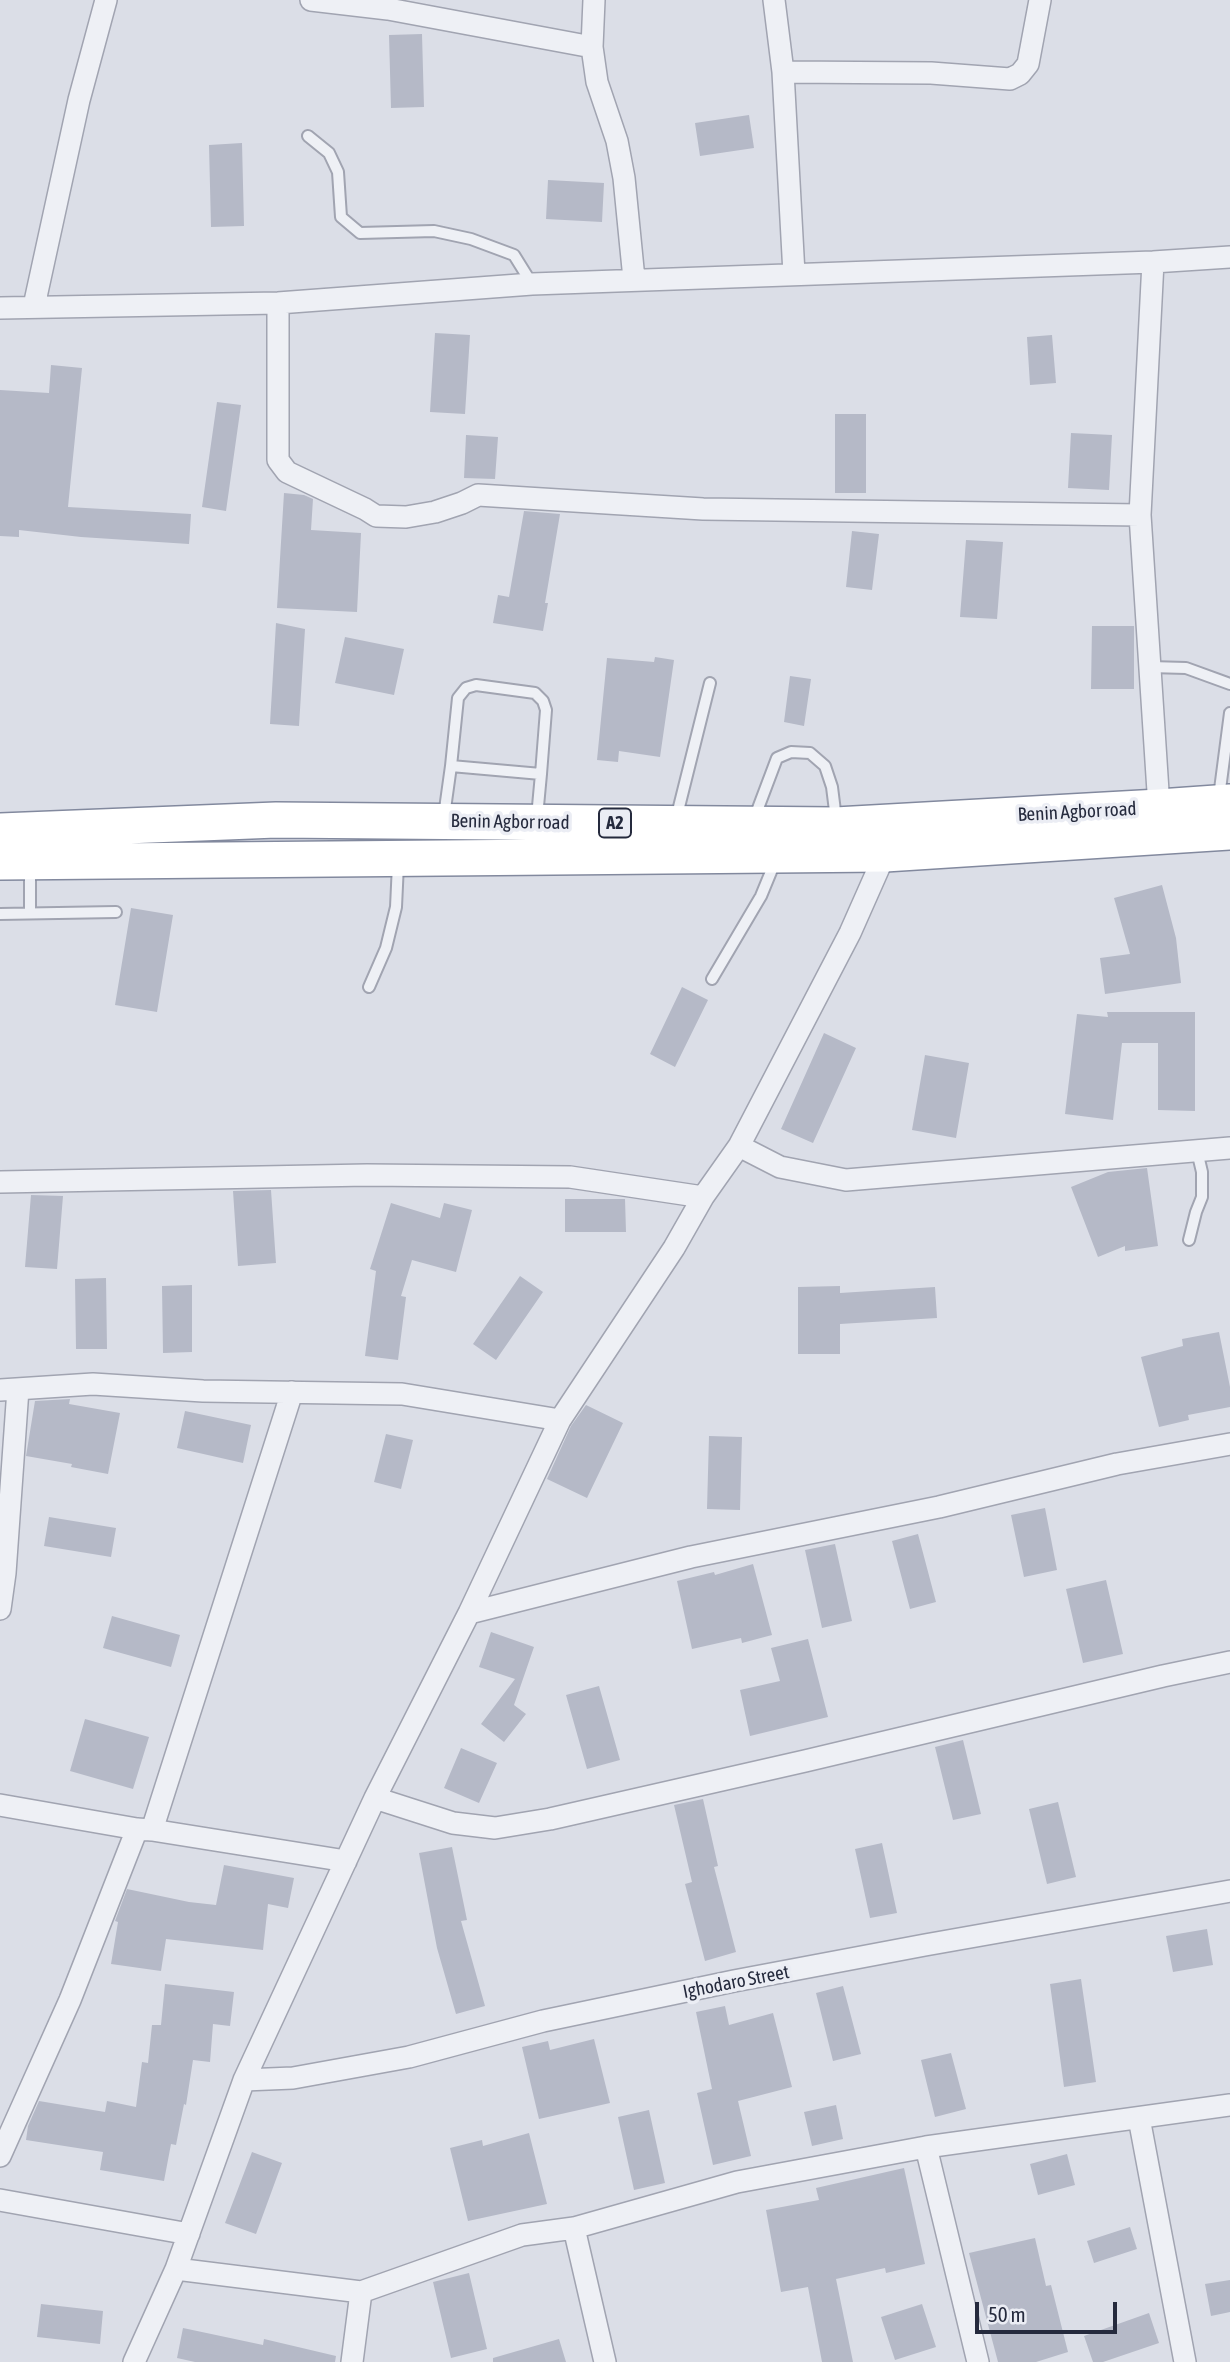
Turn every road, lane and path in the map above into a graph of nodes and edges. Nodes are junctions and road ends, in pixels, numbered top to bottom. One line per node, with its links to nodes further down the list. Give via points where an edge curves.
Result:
1 (106, 0): 16 (street)
2 (312, 0): 6 (street)
3 (594, 0): 7 (street)
4 (774, 0): 8 (street)
5 (1040, 0): 8 (street, via 1028,64 1010,79 931,73)
6 (388, 5): 7 (street)
7 (592, 47): 13 (street, via 624,178)
8 (783, 72): 12 (street)
9 (308, 136): 14 (lane, via 329,153 338,172 341,217 360,233 434,231 471,239 514,255)
10 (1230, 257): 11 (street)
11 (1153, 262): 12 (street); 18 (street)
12 (794, 274): 13 (street)
13 (634, 279): 14 (street)
14 (532, 284): 15 (street)
15 (278, 303): 16 (street); 18 (street, via 278,460 287,472 376,516 435,512 478,495 704,509)
16 (34, 306): 17 (street)
17 (0, 308)
18 (1140, 515): 19 (street)
19 (1150, 667): 21 (lane, via 1186,668); 25 (street)
20 (710, 683): 30 (lane)
21 (1230, 684)
22 (1230, 713): 26 (lane)
23 (452, 766): 24 (lane); 24 (lane, via 458,698 476,685 535,693 543,701); 28 (lane)
24 (541, 774): 29 (lane)
25 (1159, 807): 26 (highway, Benin Agbor road / A2); 32 (highway, Benin Agbor road / A2)
26 (1226, 812): 34 (highway, Benin Agbor road / A2)
27 (276, 820): 28 (highway, Benin Agbor road / A2); 33 (highway, Benin Agbor road / A2); 37 (highway)
28 (443, 822): 29 (highway, Benin Agbor road / A2)
29 (537, 823): 30 (highway, Benin Agbor road / A2)
30 (675, 824): 31 (highway, Benin Agbor road / A2)
31 (751, 824): 32 (highway, Benin Agbor road / A2); 32 (lane, via 777,758 791,752 810,753 825,766)
32 (836, 825)
33 (0, 831)
34 (886, 854): 35 (highway, Benin Agbor road / A2); 44 (street, via 850,933)
35 (778, 856): 36 (highway, Benin Agbor road / A2); 42 (lane)
36 (399, 858): 37 (highway, Benin Agbor road / A2); 43 (lane, via 389,938)
37 (276, 859): 38 (highway, Benin Agbor road / A2)
38 (15, 862): 40 (lane)
39 (116, 912): 40 (lane)
40 (30, 913): 41 (lane)
41 (0, 914)
42 (712, 979)
43 (369, 987)
44 (738, 1146): 46 (street, via 780,1167 846,1180); 48 (street)
45 (1230, 1148): 46 (street)
46 (1197, 1151): 49 (lane, via 1202,1197)
47 (0, 1182): 48 (street, via 366,1175 570,1177)
48 (703, 1197): 52 (street)
49 (1189, 1240)
50 (9, 1389): 51 (street, via 93,1384); 54 (street)
51 (292, 1392): 52 (street, via 402,1394); 60 (street)
52 (561, 1420): 56 (street)
53 (1230, 1444): 56 (street, via 1117,1464 939,1507 691,1557)
54 (3, 1574): 55 (street)
55 (0, 1609)
56 (469, 1612): 58 (street)
57 (1230, 1662): 58 (street, via 711,1783 495,1828 453,1823)
58 (375, 1798): 61 (street)
59 (0, 1805): 60 (street)
60 (145, 1829): 61 (street); 67 (street)
61 (346, 1861): 63 (street)
62 (1230, 1891): 63 (street, Ighodaro Street, via 734,1982 543,2021 409,2057 293,2078)
63 (244, 2080): 70 (street)
64 (1230, 2105): 65 (street)
65 (1139, 2118): 66 (street); 77 (street)
66 (926, 2147): 69 (street, via 737,2182); 76 (street)
67 (0, 2156)
68 (0, 2200): 70 (street)
69 (574, 2228): 72 (street, via 523,2235); 75 (street)
70 (189, 2234): 71 (street)
71 (176, 2269): 72 (street); 73 (street)
72 (361, 2292): 74 (street)
73 (134, 2362)
74 (352, 2362)
75 (605, 2362)
76 (978, 2362)
77 (1185, 2362)

